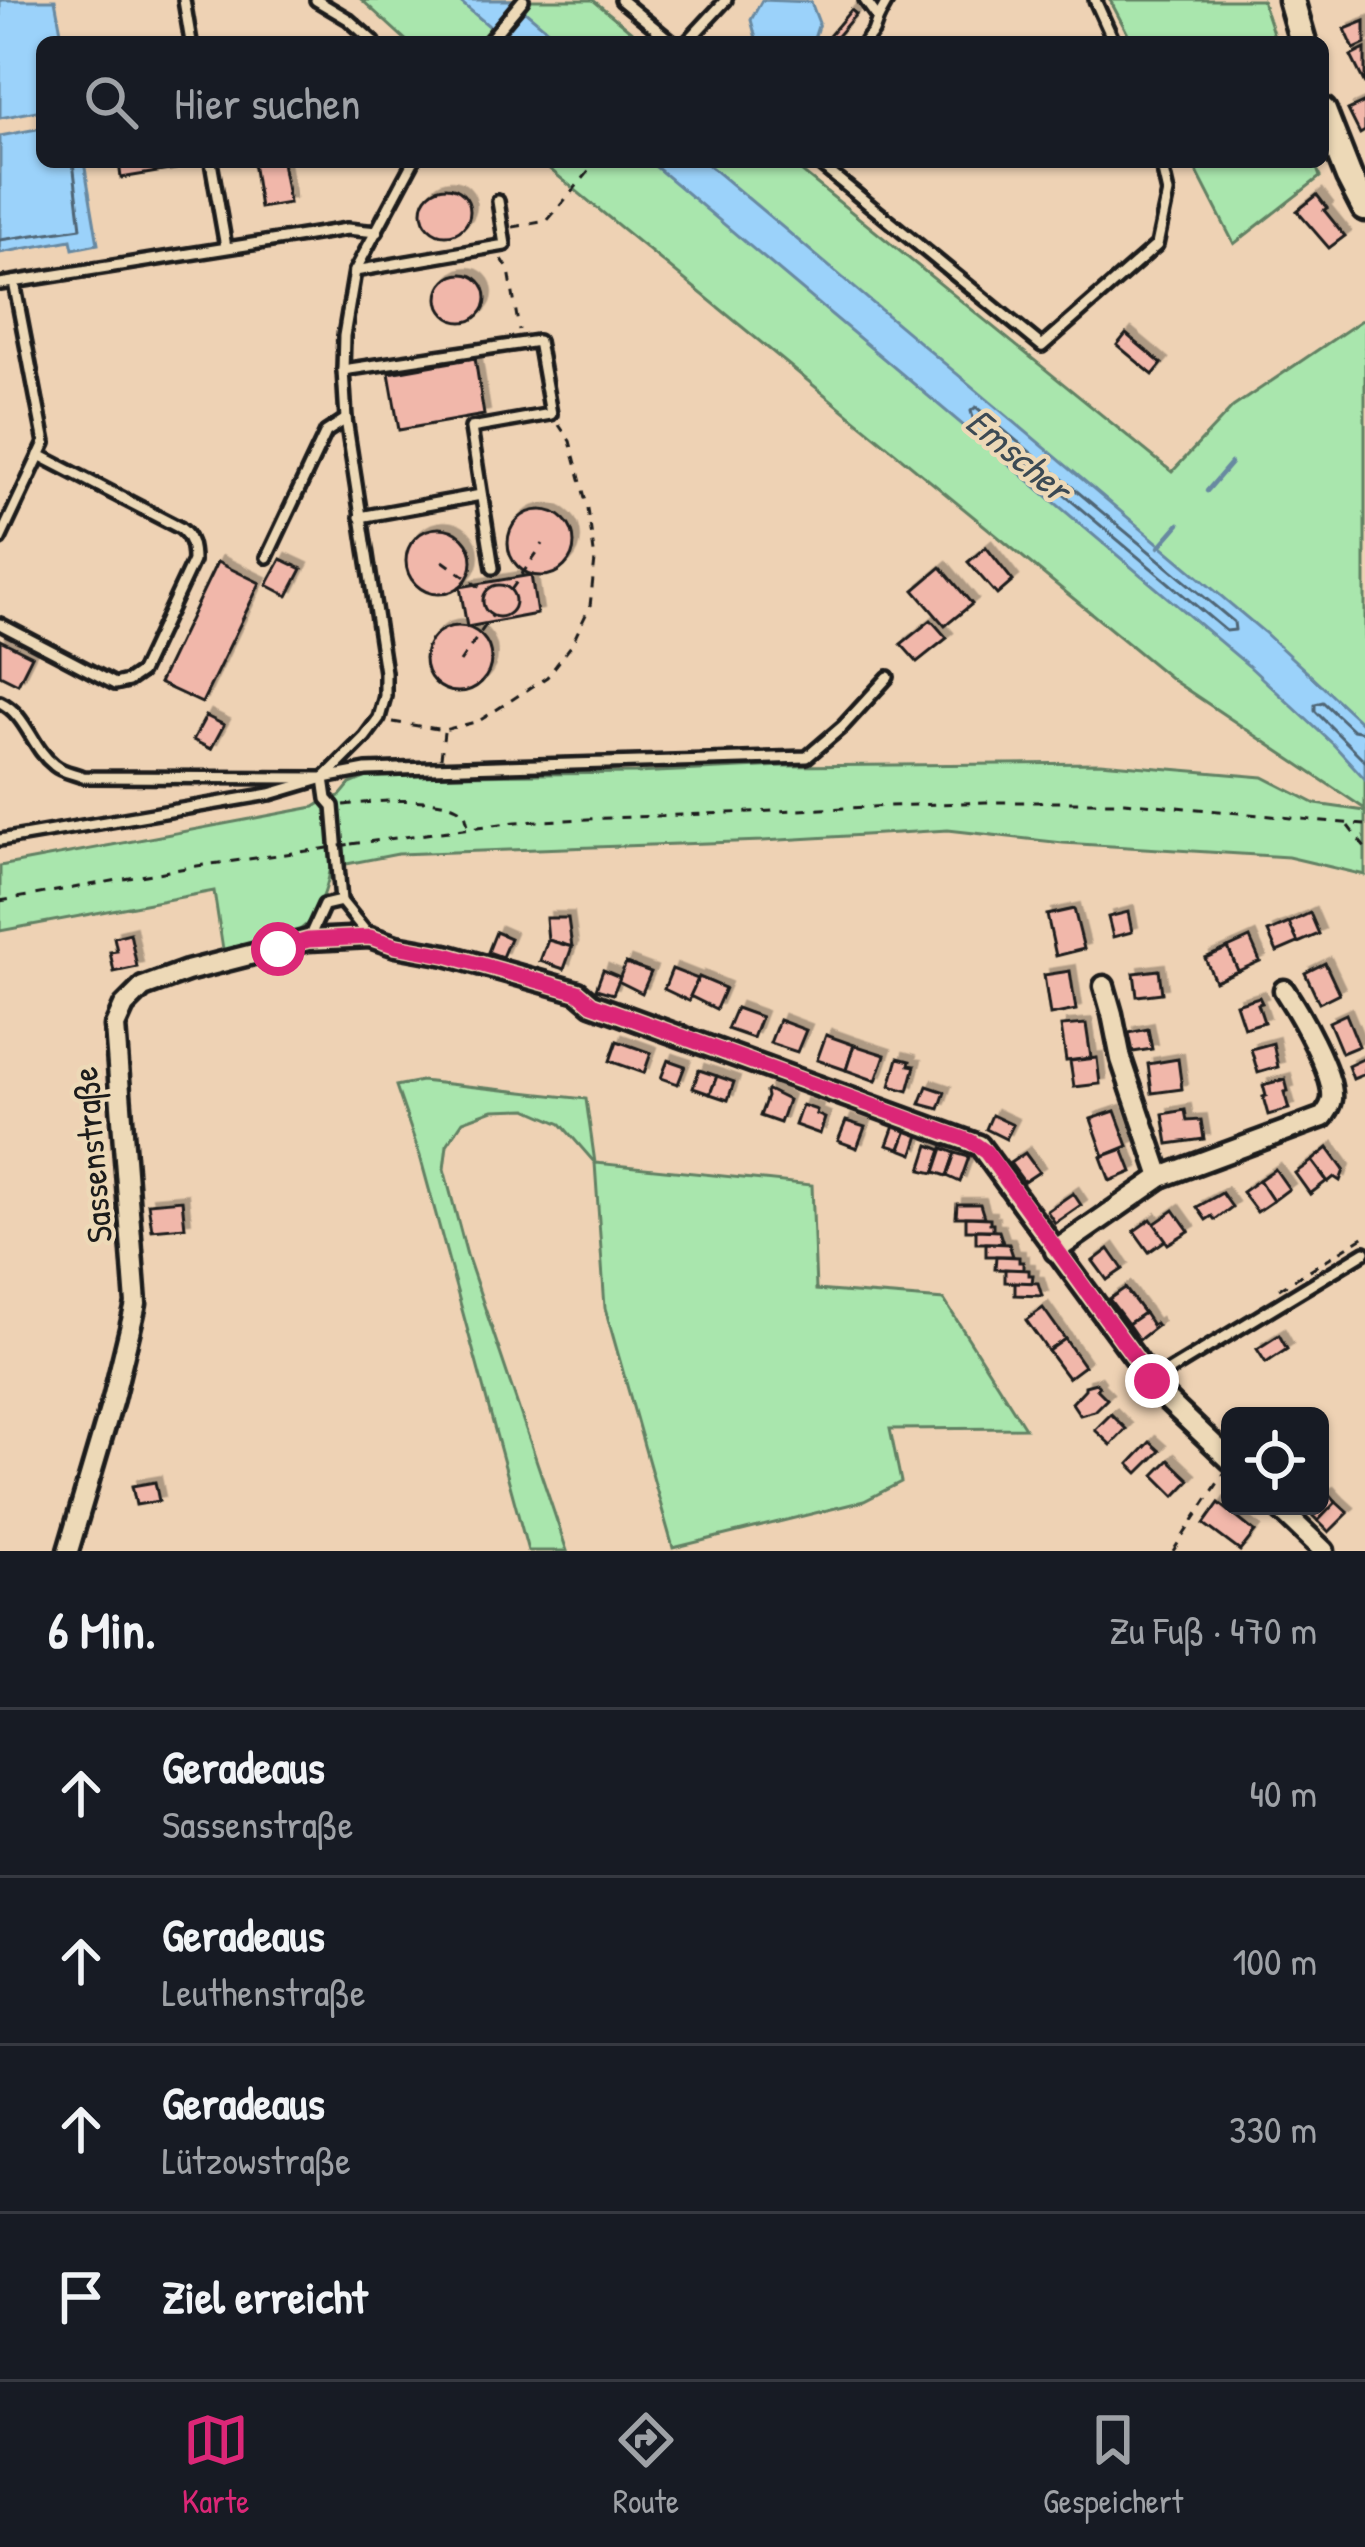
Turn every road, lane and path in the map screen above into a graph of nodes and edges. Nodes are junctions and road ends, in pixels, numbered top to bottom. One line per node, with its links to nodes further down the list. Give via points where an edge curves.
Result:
1 (184, 0): 13 (lane)
2 (316, 0): 12 (lane)
3 (326, 0): 12 (lane)
4 (523, 0): 15 (lane)
5 (621, 0): 16 (lane)
6 (726, 0): 17 (lane)
7 (865, 0): 11 (lane)
8 (888, 0): 11 (lane)
9 (1095, 0): 19 (lane)
10 (1291, 0): 20 (street)
11 (878, 18): 18 (lane)
12 (348, 19): 14 (lane)
13 (190, 36)
14 (367, 36)
15 (493, 36)
16 (665, 36)
17 (693, 36)
18 (870, 36)
19 (1111, 36)
20 (1301, 36)
21 (1329, 126): 28 (street)
22 (212, 168): 31 (lane)
23 (410, 168): 30 (lane)
24 (591, 168): 29 (path, via 547,221)
25 (825, 168): 26 (lane, via 1042,346 1156,244 1168,193)
26 (1162, 168)
27 (497, 201): 29 (lane)
28 (1365, 208)
29 (502, 229): 32 (lane, via 506,245)
30 (376, 232): 31 (lane); 33 (lane)
31 (226, 247): 34 (lane)
32 (495, 247): 33 (lane); 36 (path, via 509,270)
33 (355, 271): 37 (lane)
34 (14, 282): 35 (lane); 40 (lane, via 45,443)
35 (0, 284)
36 (521, 344): 37 (lane); 38 (lane, via 538,341)
37 (343, 370): 39 (lane)
38 (551, 414): 41 (lane, via 471,428); 56 (path, via 570,441 588,509 590,606 547,677 479,721)
39 (346, 419): 42 (lane); 45 (lane, via 326,432)
40 (39, 455): 43 (lane); 51 (lane, via 186,532 194,561 141,672 128,682 115,684)
41 (481, 495): 42 (lane); 47 (lane)
42 (360, 517): 55 (lane, via 385,672)
43 (1, 534)
44 (544, 544): 48 (path)
45 (267, 556)
46 (443, 561): 49 (path)
47 (493, 568)
48 (511, 590)
49 (486, 592)
50 (492, 616): 52 (path)
51 (0, 624)
52 (460, 662)
53 (888, 677): 57 (lane, via 807,757)
54 (0, 702): 58 (lane, via 14,709 58,769 83,776)
55 (379, 718): 56 (path); 58 (lane)
56 (444, 730): 57 (path)
57 (440, 768): 58 (lane)
58 (323, 778): 59 (lane); 63 (lane)
59 (333, 806): 62 (path, via 445,804 460,809); 65 (lane)
60 (1346, 824): 61 (path); 62 (path, via 1055,801); 64 (path)
61 (1365, 825)
62 (468, 826): 66 (path, bridge)
63 (0, 840)
64 (1365, 848)
65 (341, 901): 67 (lane); 68 (lane, via 324,905)
66 (0, 902)
67 (370, 937): 68 (street, Sassenstraße); 72 (street, Sassenstraße, via 578,992 592,1004 979,1145)
68 (308, 940): 78 (street, Sassenstraße, via 143,987 115,1026 136,1304)
69 (1104, 986): 71 (street)
70 (1284, 989): 71 (street, via 1330,1083 1328,1110 1316,1122)
71 (1161, 1177): 72 (street)
72 (1055, 1251): 74 (street, Sassenstraße)
73 (1365, 1252): 74 (lane)
74 (1152, 1381): 75 (street, Sassenstraße)
75 (1221, 1453)
76 (1221, 1476): 79 (path)
77 (1286, 1515): 80 (street)
78 (68, 1551)
79 (1172, 1551)
80 (1324, 1551)

